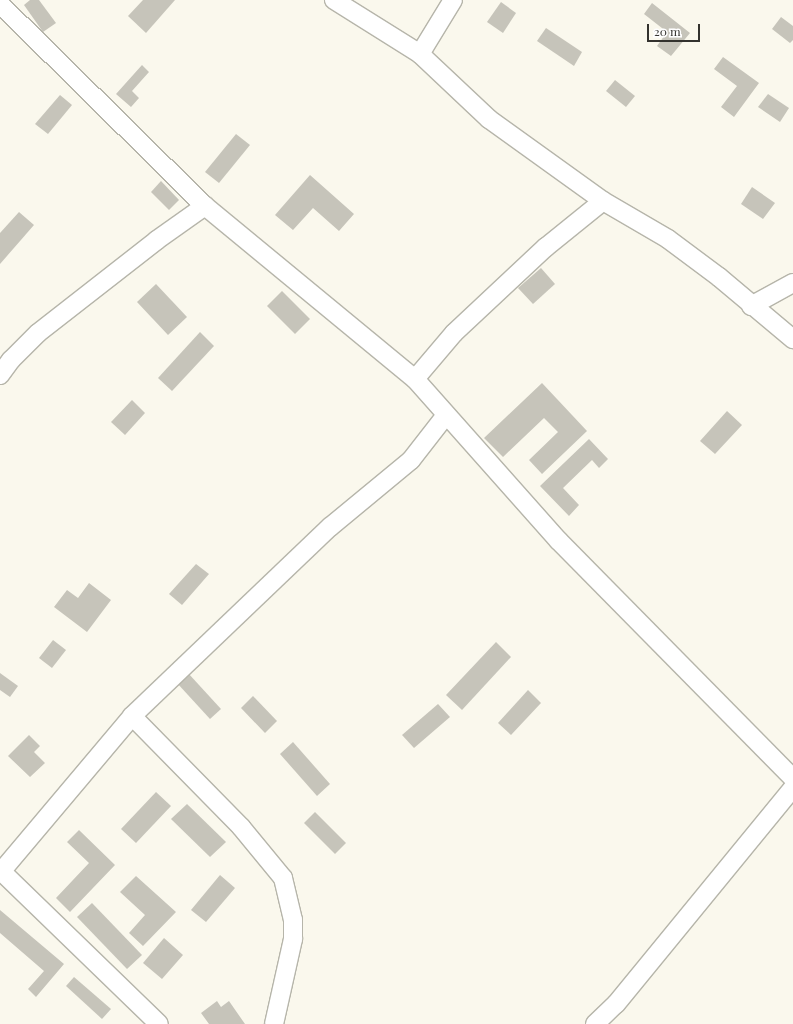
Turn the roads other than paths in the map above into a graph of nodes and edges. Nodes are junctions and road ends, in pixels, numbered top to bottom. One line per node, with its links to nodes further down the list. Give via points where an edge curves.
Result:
1 (334, 0): 4 (street)
2 (453, 0): 4 (street)
3 (0, 4): 6 (street)
4 (420, 54): 5 (street, via 489,120)
5 (603, 201): 8 (street, via 668,239 719,277); 11 (street, via 534,257 454,333)
6 (205, 206): 10 (street, via 38,333); 11 (street)
7 (793, 283): 8 (street)
8 (751, 306): 9 (street)
9 (793, 339)
10 (0, 375)
11 (415, 379): 12 (street)
12 (446, 414): 13 (street, via 411,460 330,527); 14 (street, via 559,541)
13 (132, 716): 16 (street); 18 (street, via 240,827 283,878 293,920 293,939)
14 (793, 778)
15 (793, 788): 19 (street, via 616,1004)
16 (0, 871): 17 (street)
17 (159, 1024)
18 (274, 1024)
19 (596, 1024)

